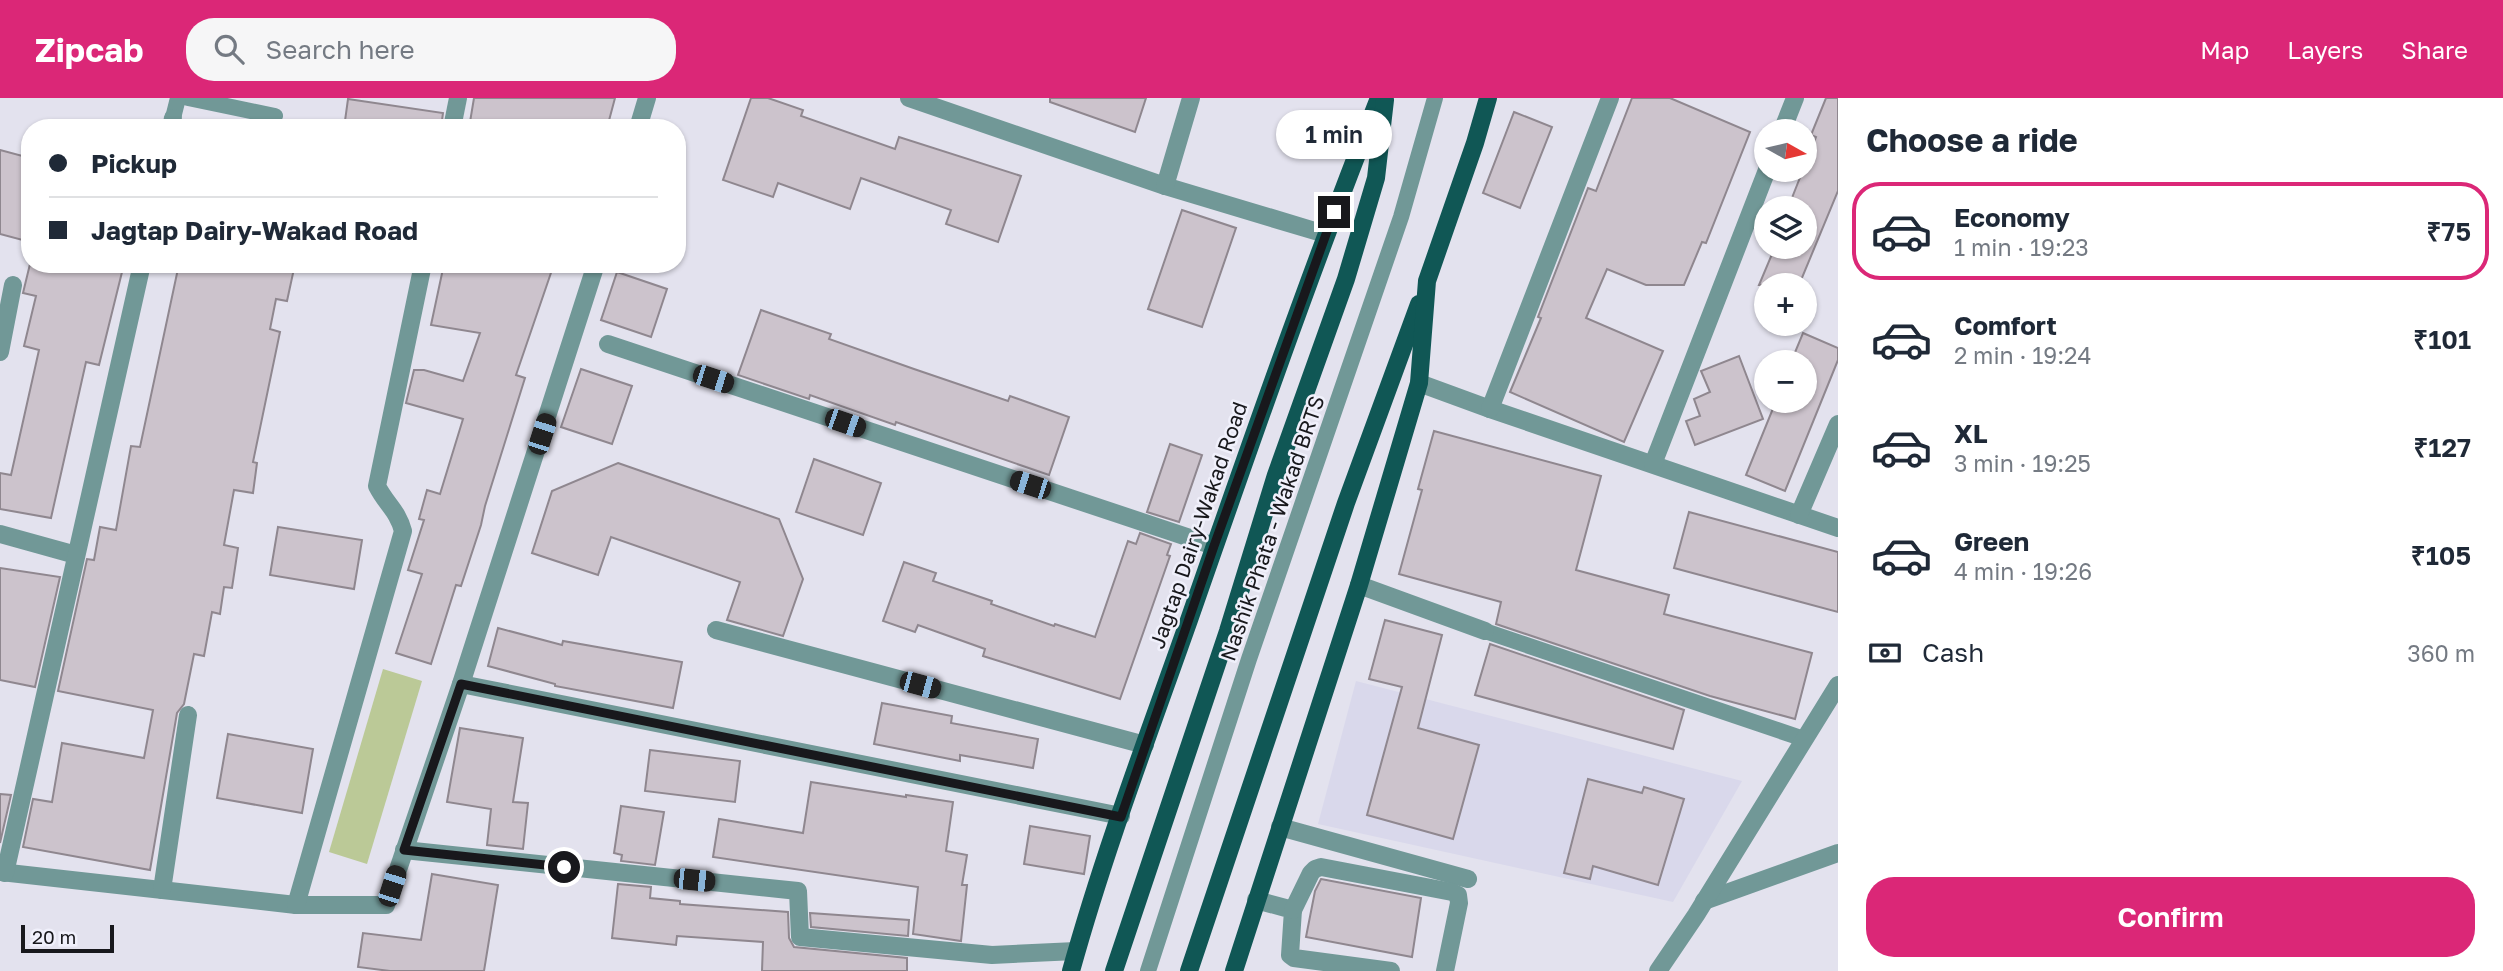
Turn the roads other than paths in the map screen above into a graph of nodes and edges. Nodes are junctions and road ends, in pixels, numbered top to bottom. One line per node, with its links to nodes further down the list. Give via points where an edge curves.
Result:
1 (178, 98): 14 (lane)
2 (188, 98): 13 (lane)
3 (458, 98): 15 (street)
4 (647, 98): 16 (street)
5 (909, 98): 19 (street)
6 (1191, 98): 19 (street)
7 (1379, 98): 20 (main road, Jagtap Dairy-Wakad Road)
8 (1385, 98): 59 (main road, via 1376,178 1346,279 1276,475)
9 (1436, 98): 60 (lane, Nashik Phata - Wakad BRTS, via 1401,217)
10 (1488, 98): 24 (main road)
11 (1610, 98): 29 (street)
12 (1795, 98): 17 (street)
13 (275, 116)
14 (173, 119)
15 (454, 119)
16 (641, 119)
17 (1787, 119)
18 (1762, 182): 31 (street)
19 (1166, 186): 20 (street)
20 (1325, 234): 35 (main road, Jagtap Dairy-Wakad Road)
21 (140, 273): 36 (street)
22 (421, 273): 54 (street, via 377,485 384,501 399,515 403,531)
23 (593, 273): 40 (street)
24 (1427, 281): 28 (main road); 61 (main road, via 1346,503)
25 (13, 285): 27 (street)
26 (608, 344): 35 (street)
27 (0, 352)
28 (1419, 383): 29 (street); 37 (main road)
29 (1490, 409): 31 (street)
30 (1838, 424): 32 (street)
31 (1653, 464): 32 (street)
32 (1799, 515): 33 (street)
33 (1838, 528)
34 (0, 534): 36 (street)
35 (1214, 546): 44 (main road, Jagtap Dairy-Wakad Road)
36 (76, 555): 49 (street)
37 (1359, 585): 39 (street); 46 (main road)
38 (716, 630): 44 (street)
39 (1485, 631): 43 (lane)
40 (461, 684): 45 (street); 47 (street)
41 (1838, 685): 43 (street)
42 (188, 715): 51 (street)
43 (1804, 739): 53 (street)
44 (1145, 745): 45 (main road, Jagtap Dairy-Wakad Road)
45 (1121, 817): 56 (main road, Jagtap Dairy-Wakad Road)
46 (1280, 827): 50 (street); 52 (main road)
47 (404, 850): 54 (street, via 386,905); 57 (street, via 798,891 800,937)
48 (1838, 853): 53 (street)
49 (3, 872): 51 (street)
50 (1468, 879)
51 (162, 890): 54 (street)
52 (1256, 900): 55 (street); 62 (main road)
53 (1704, 901): 65 (street)
54 (296, 905)
55 (1293, 910): 63 (street, via 1290,955 1294,958); 64 (street, via 1311,873 1321,867 1452,892 1459,903)
56 (1076, 951): 57 (street); 58 (main road, Jagtap Dairy-Wakad Road)
57 (1004, 963)
58 (1071, 971)
59 (1114, 971)
60 (1148, 971)
61 (1189, 971)
62 (1234, 971)
63 (1391, 971)
64 (1445, 971)
65 (1658, 971)

